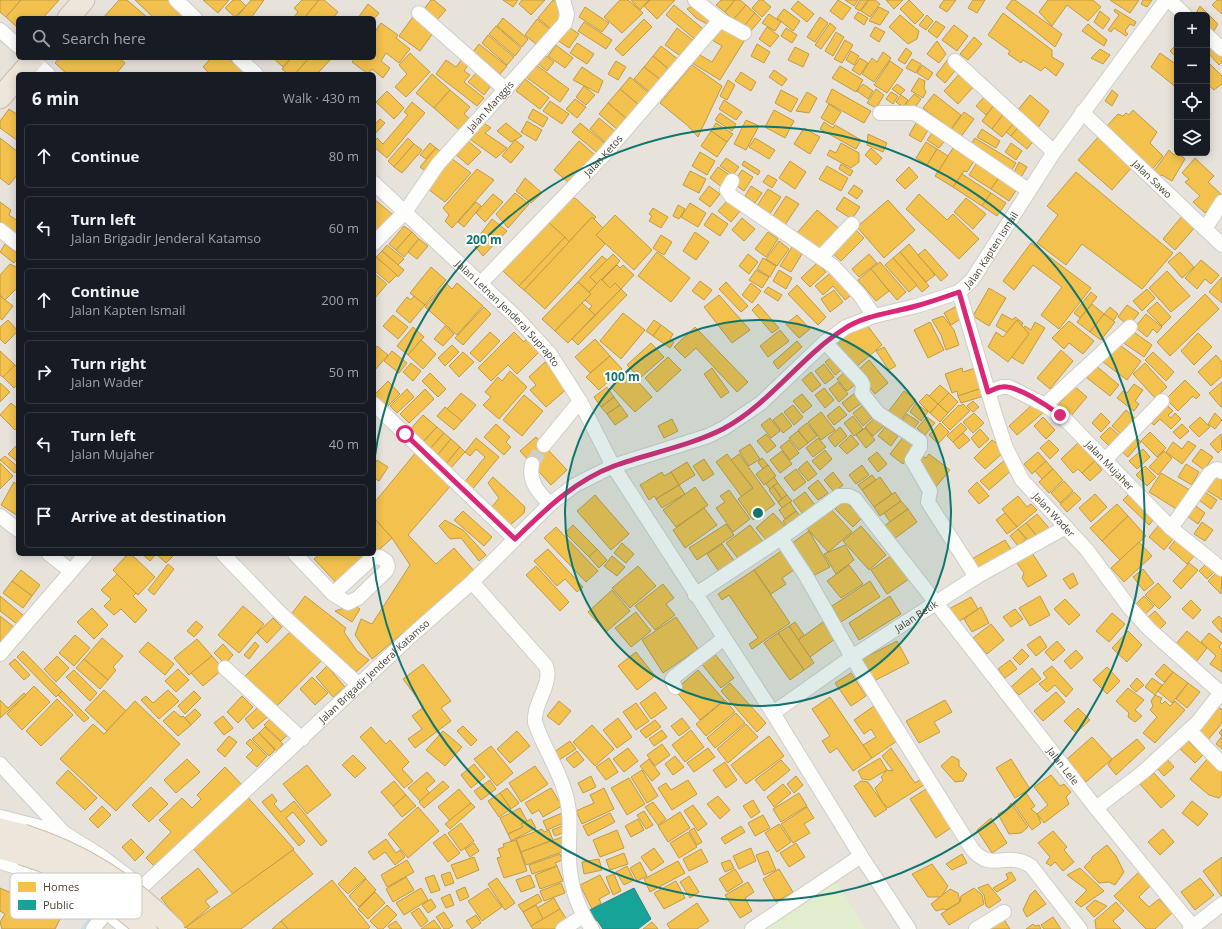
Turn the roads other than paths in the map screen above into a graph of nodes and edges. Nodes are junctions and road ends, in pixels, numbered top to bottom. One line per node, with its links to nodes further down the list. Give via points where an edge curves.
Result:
1 (84, 0): 8 (highway)
2 (176, 0): 9 (street)
3 (563, 0): 22 (street, Jalan Manggis, via 567,14 565,22)
4 (695, 0): 10 (street)
5 (1167, 0): 6 (street); 24 (street, Jalan Kapten Ismail)
6 (1181, 12)
7 (419, 13): 22 (street)
8 (70, 16)
9 (193, 16)
10 (720, 20): 12 (street); 39 (street, Jalan Ketos, via 603,156)
11 (0, 30): 14 (street)
12 (744, 33)
13 (1210, 38): 15 (street)
14 (16, 47)
15 (1222, 49)
16 (28, 60): 19 (street)
17 (240, 60): 20 (street)
18 (955, 61): 26 (street)
19 (45, 72)
20 (254, 72)
21 (16, 79): 23 (highway)
22 (506, 90): 31 (street, Jalan Manggis, via 438,164)
23 (0, 98)
24 (1082, 112): 26 (street, Jalan Kapten Ismail); 33 (street, Jalan Sawo)
25 (880, 114): 29 (street, via 918,114)
26 (1054, 152): 29 (street, Jalan Kapten Ismail)
27 (732, 181): 38 (street, via 727,190 731,196)
28 (376, 185): 31 (street, Jalan Letnan Jenderal Suprapto)
29 (1028, 190): 40 (street, Jalan Kapten Ismail, via 972,280)
30 (1222, 202): 33 (street)
31 (405, 212): 35 (street, Jalan Manggis); 39 (street, Jalan Letnan Jenderal Suprapto)
32 (852, 224): 38 (street)
33 (1205, 229): 37 (street, Jalan Sawo)
34 (0, 230): 36 (street)
35 (376, 241)
36 (16, 242)
37 (1222, 245)
38 (821, 257): 41 (street, via 860,295)
39 (480, 284): 45 (street, Jalan Letnan Jenderal Suprapto, via 550,354)
40 (959, 292): 41 (street, Jalan Kapten Ismail); 44 (street, Jalan Wader)
41 (874, 316): 43 (street, Jalan Kapten Ismail, via 846,327)
42 (1130, 327): 47 (street)
43 (825, 342): 52 (street, Jalan Kapten Ismail, via 761,403 724,428 708,436); 68 (street, via 861,381 862,393 875,411 920,442 920,447 912,460 930,491 928,502)
44 (988, 392): 47 (street, Jalan Mujaher, via 1002,386 1009,387); 56 (street, Jalan Wader, via 1006,448 1022,480)
45 (580, 401): 49 (street); 52 (street, Jalan Letnan Jenderal Suprapto)
46 (1162, 401): 50 (street)
47 (1046, 405): 50 (street, Jalan Mujaher, via 1066,420)
48 (379, 418): 60 (street)
49 (544, 445)
50 (1105, 460): 58 (street, Jalan Mujaher)
51 (532, 464): 54 (street, via 532,479 539,493)
52 (612, 466): 54 (street, Jalan Brigadir Jenderal Katamso, via 575,485); 72 (street, Jalan Letnan Jenderal Suprapto)
53 (1222, 472): 58 (street, via 1217,469 1210,473)
54 (550, 504): 60 (street, Jalan Brigadir Jenderal Katamso)
55 (0, 516): 57 (street)
56 (1066, 527): 68 (street, Jalan Betik); 80 (street, Jalan Wader, via 1149,629)
57 (16, 528)
58 (1171, 528): 65 (street, Jalan Mujaher)
59 (781, 538): 72 (street, Jalan Lele); 73 (street, Jalan Lele, via 839,496 849,496 859,503); 76 (street)
60 (515, 539): 69 (street, Jalan Brigadir Jenderal Katamso)
61 (52, 556): 66 (street)
62 (84, 556): 66 (street)
63 (225, 556): 78 (street, via 280,613)
64 (297, 556): 71 (street)
65 (1222, 569)
66 (71, 571): 75 (street)
67 (354, 574): 70 (street); 70 (street, via 372,558 380,557 386,561 386,571); 71 (street)
68 (976, 577): 73 (street, Jalan Betik)
69 (472, 582): 78 (street, Jalan Brigadir Jenderal Katamso); 103 (street, via 548,670 534,715 568,804 570,870 573,888)
70 (368, 588): 71 (street, via 348,603)
71 (333, 594)
72 (695, 595): 74 (street, Jalan Letnan Jenderal Suprapto)
73 (937, 602): 76 (street, Jalan Betik); 86 (street, Jalan Lele)
74 (723, 639): 79 (street, via 674,677 672,680); 81 (street, Jalan Letnan Jenderal Suprapto)
75 (0, 654)
76 (852, 657): 81 (street, Jalan Betik); 118 (street, via 976,855 985,861 1009,859 1023,861 1031,866)
77 (225, 668): 83 (street)
78 (359, 685): 83 (street, Jalan Brigadir Jenderal Katamso)
79 (675, 687)
80 (1221, 693): 82 (street, via 1204,716)
81 (773, 713): 92 (street, Jalan Letnan Jenderal Suprapto)
82 (1189, 730): 85 (street); 86 (street, via 1142,773)
83 (302, 739): 99 (street, Jalan Brigadir Jenderal Katamso)
84 (0, 764): 89 (street)
85 (1222, 764)
86 (1096, 808): 107 (street, Jalan Lele)
87 (0, 817): 89 (street)
88 (0, 829): 90 (highway)
89 (64, 833): 95 (street); 98 (street)
90 (22, 844): 91 (highway); 96 (highway, bridge); 97 (highway, bridge, via 52,844)
91 (0, 848)
92 (861, 856): 115 (street); 116 (street, Jalan Letnan Jenderal Suprapto)
93 (0, 862): 94 (street)
94 (36, 873)
95 (61, 873)
96 (69, 873)
97 (106, 873)
98 (123, 873)
99 (142, 887): 112 (street)
100 (142, 899): 111 (highway, bridge)
101 (1222, 904): 107 (street)
102 (1004, 912): 117 (street)
103 (583, 916): 113 (street); 114 (street)
104 (101, 919): 108 (street)
105 (116, 919): 109 (street)
106 (133, 919): 110 (highway, bridge)
107 (1192, 928)
108 (93, 929)
109 (127, 929)
110 (146, 929)
111 (174, 929)
112 (182, 929)
113 (563, 929)
114 (592, 929)
115 (752, 929)
116 (909, 929)
117 (976, 929)
118 (1080, 929)

